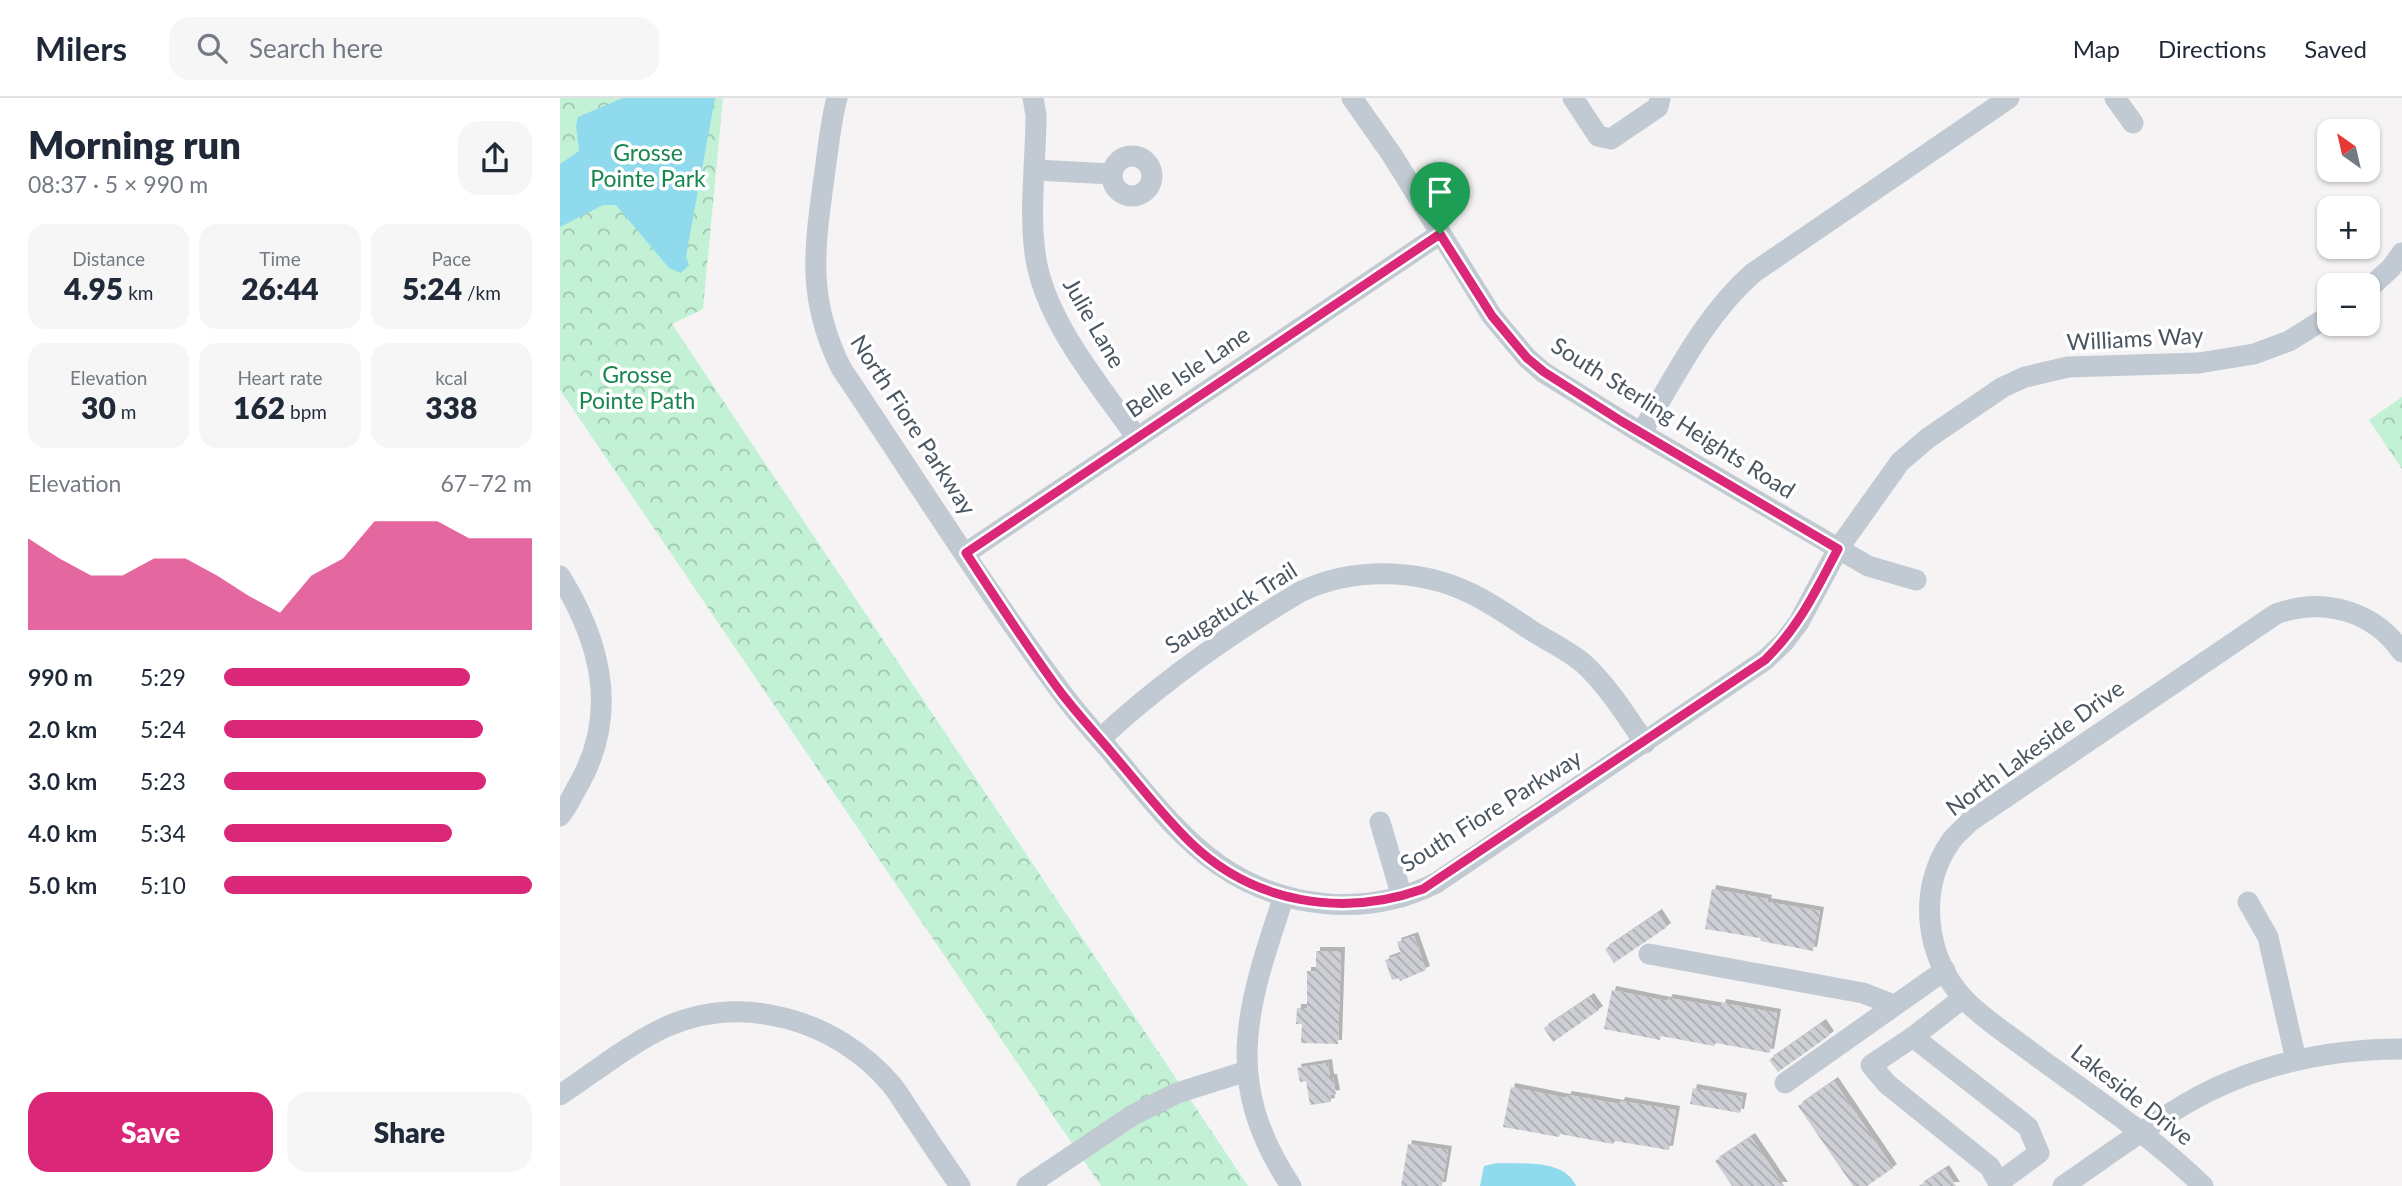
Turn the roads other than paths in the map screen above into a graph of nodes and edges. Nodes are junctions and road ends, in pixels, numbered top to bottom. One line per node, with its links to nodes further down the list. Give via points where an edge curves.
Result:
1 (837, 98): 18 (street, North Fiore Parkway, via 816,236 816,291 828,341 841,368)
2 (1033, 98): 9 (street, Julie Lane)
3 (1352, 98): 11 (street, South Sterling Heights Road)
4 (1573, 98): 5 (street, via 1598,136 1611,139 1658,107)
5 (1660, 98)
6 (2009, 98): 15 (street, via 1734,290 1702,331)
7 (2115, 98): 8 (street)
8 (2133, 123)
9 (1035, 170): 10 (street); 16 (street, Julie Lane, via 1032,223 1041,284 1054,315)
10 (1112, 174)
11 (1440, 234): 15 (street, South Sterling Heights Road, via 1492,316 1527,358); 16 (street, Belle Isle Lane)
12 (2402, 253): 13 (street)
13 (2380, 278)
14 (2317, 324): 17 (street, Williams Way, via 2289,341 2254,354 2199,363 2068,367 2003,387 1900,463)
15 (1641, 433): 17 (street, South Sterling Heights Road)
16 (1137, 438): 18 (street, Belle Isle Lane)
17 (1838, 549): 20 (street, South Sterling Heights Road, via 1868,566); 24 (street, South Fiore Parkway, via 1784,642)
18 (966, 553): 21 (street, North Fiore Parkway)
19 (560, 576): 25 (street, via 593,640 602,704 590,764)
20 (1916, 580)
21 (1022, 637): 23 (street, South Fiore Parkway)
22 (2402, 652): 31 (street, North Lakeside Drive, via 2373,623 2333,607 2306,606 2276,614 1969,822 1951,841 1938,868 1929,907 1930,933)
23 (1100, 738): 24 (street, Saugatuck Trail, via 1185,667 1300,592 1340,578 1391,574 1468,592 1581,662 1611,693); 27 (street, South Fiore Parkway, via 1192,844 1221,866)
24 (1645, 743): 28 (street, South Fiore Parkway, via 1436,883)
25 (560, 816)
26 (1380, 821): 28 (street)
27 (1284, 896): 28 (street, South Fiore Parkway, via 1338,905); 38 (street, via 1250,1007)
28 (1402, 897)
29 (2248, 902): 37 (street, via 2268,937)
30 (1648, 954): 33 (street, via 1863,993)
31 (1945, 970): 32 (street, North Lakeside Drive); 33 (street)
32 (1963, 998): 34 (street); 35 (street, North Lakeside Drive)
33 (1894, 1006): 39 (street)
34 (1913, 1037): 42 (street, via 2028,1127 2039,1153); 42 (street, via 1871,1065 1887,1084 1990,1167)
35 (2027, 1049): 41 (street, Lakeside Drive)
36 (2402, 1049): 37 (street, via 2336,1052)
37 (2296, 1060): 41 (street, via 2214,1089)
38 (1247, 1071): 44 (street, via 1177,1093 1133,1115); 45 (street, via 1267,1146)
39 (1785, 1083)
40 (560, 1095): 43 (street, via 669,1026 709,1015 746,1013 799,1021 836,1037 873,1065)
41 (2141, 1133): 46 (street); 47 (street, Lakeside Drive)
42 (1999, 1184)
43 (960, 1186)
44 (1027, 1186)
45 (1291, 1186)
46 (2063, 1186)
47 (2203, 1186)

